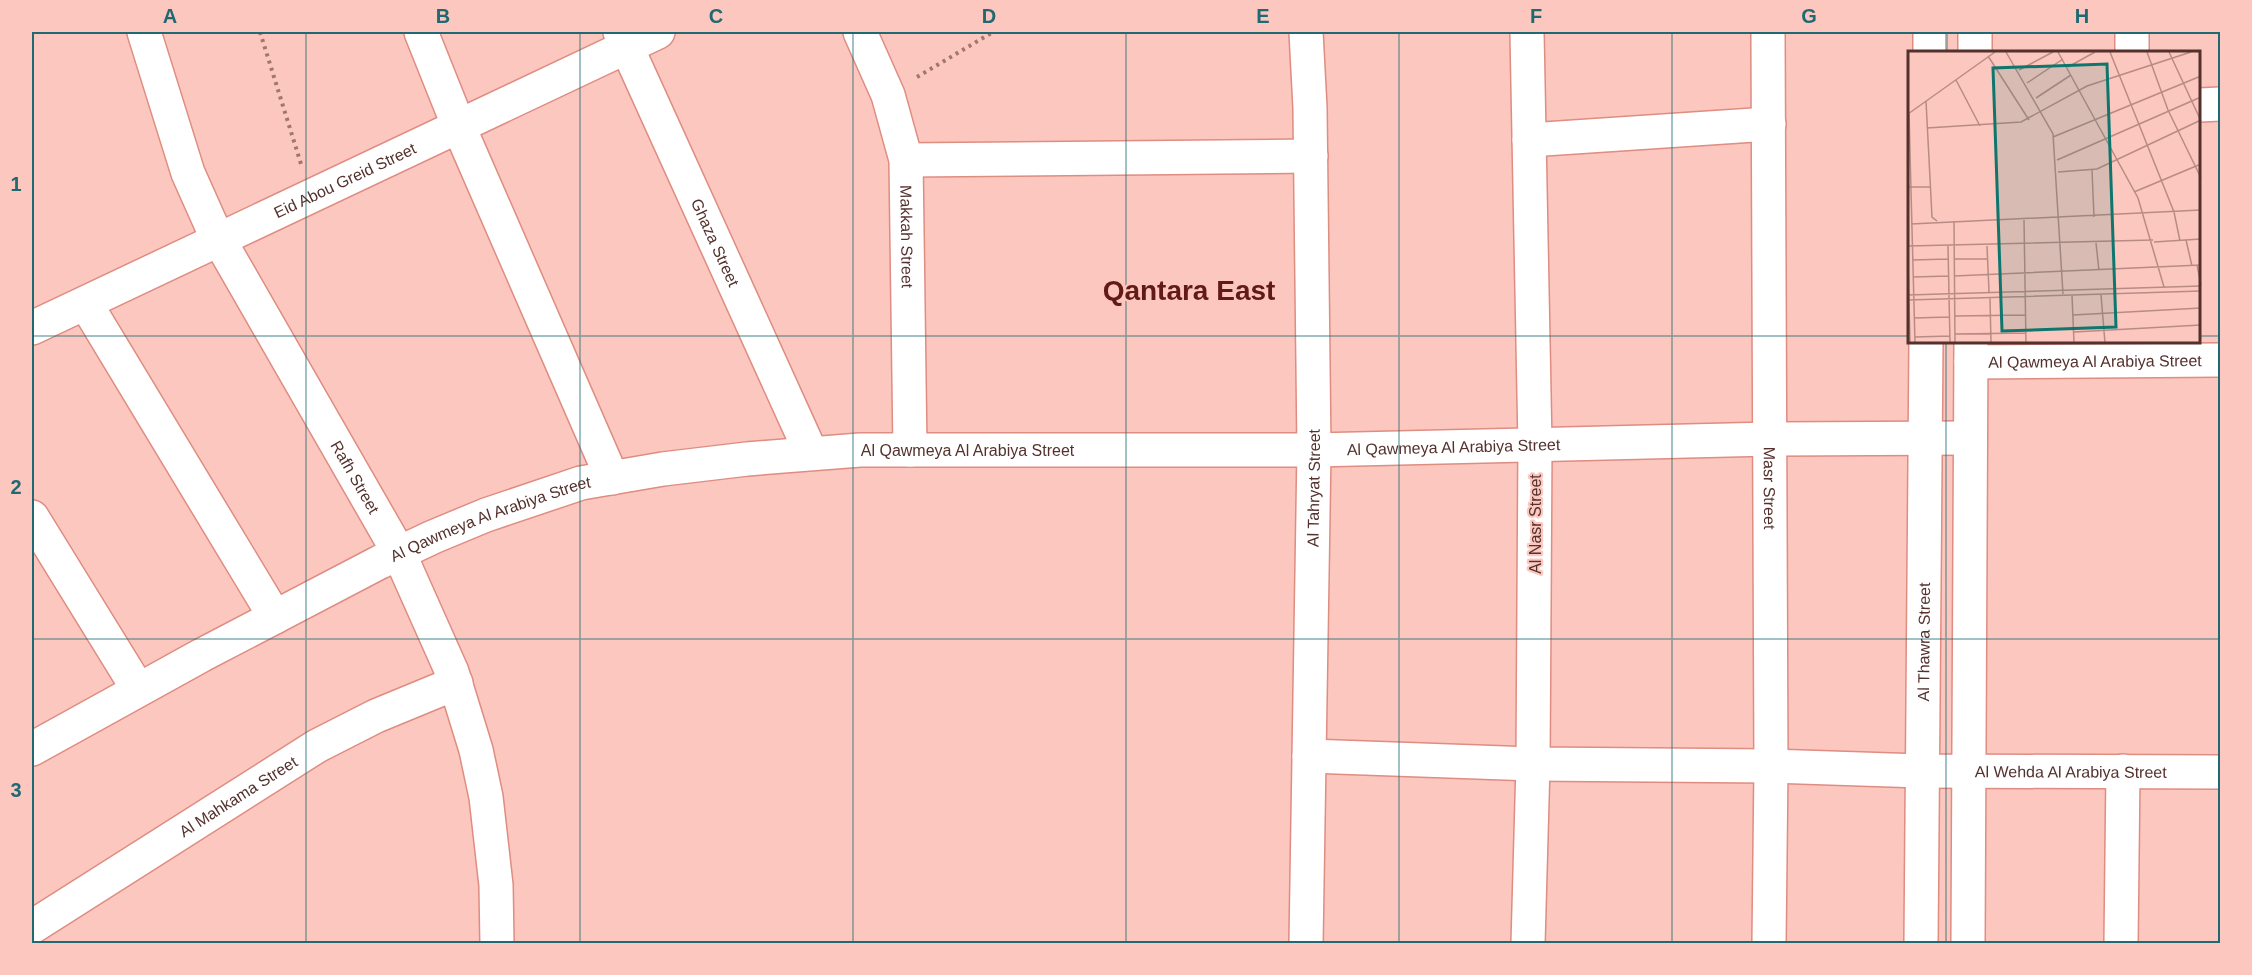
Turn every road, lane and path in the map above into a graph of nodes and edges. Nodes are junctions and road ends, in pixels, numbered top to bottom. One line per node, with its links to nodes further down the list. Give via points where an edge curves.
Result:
1 (144, 32): 26 (street, Rafh Street, via 188,173)
2 (260, 32): 25 (path)
3 (422, 32): 21 (street)
4 (658, 32): 13 (street, Eid Abou Greid Street)
5 (860, 32): 17 (street, Makkah Street)
6 (993, 32): 17 (path)
7 (1306, 32): 23 (street, Al Tahryat Street)
8 (1527, 32): 22 (street, Al Nasr Street)
9 (1768, 32): 20 (street, Masr Street)
10 (1930, 32): 14 (street)
11 (1975, 32): 15 (street)
12 (2132, 32): 16 (street)
13 (623, 39): 21 (street, Eid Abou Greid Street); 39 (street, Ghaza Street)
14 (1930, 51)
15 (1975, 51)
16 (2132, 51)
17 (888, 95): 24 (street, Makkah Street)
18 (2220, 104): 19 (street)
19 (2201, 105)
20 (1769, 124): 22 (street); 34 (street, Masr Street)
21 (459, 127): 25 (street, Eid Abou Greid Street); 40 (street)
22 (1529, 140): 36 (street, Al Nasr Street)
23 (1311, 156): 24 (street); 38 (street, Al Tahryat Street)
24 (906, 160): 37 (street, Makkah Street)
25 (311, 196): 26 (street, Eid Abou Greid Street)
26 (218, 240): 27 (street, Eid Abou Greid Street); 42 (street, Rafh Street)
27 (86, 304): 28 (street, Eid Abou Greid Street); 43 (street)
28 (32, 328)
29 (1926, 344): 35 (street, Al Thawra Street)
30 (1971, 352): 31 (street, Al Qawmeya Al Arabiya Street); 33 (street)
31 (2138, 352): 32 (street, Al Qawmeya Al Arabiya Street)
32 (2220, 360)
33 (1970, 438): 35 (street, Al Qawmeya Al Arabiya Street); 51 (street)
34 (1770, 439): 35 (street, Al Qawmeya Al Arabiya Street); 36 (street, Al Qawmeya Al Arabiya Street); 49 (street, Masr Street)
35 (1925, 439): 50 (street, Al Thawra Street)
36 (1535, 445): 38 (street, Al Qawmeya Al Arabiya Street); 48 (street, Al Nasr Street)
37 (910, 450): 38 (street, Al Qawmeya Al Arabiya Street); 39 (street, Al Qawmeya Al Arabiya Street)
38 (1314, 450): 47 (street, Al Tahryat Street)
39 (811, 453): 40 (street, Al Qawmeya Al Arabiya Street)
40 (612, 478): 42 (street, Al Qawmeya Al Arabiya Street, via 533,498)
41 (32, 517): 45 (street)
42 (399, 553): 43 (street, Al Qawmeya Al Arabiya Street); 44 (street, Rafh Street)
43 (275, 617): 45 (street, Al Qawmeya Al Arabiya Street)
44 (456, 684): 54 (street, Al Mahkama Street, via 376,716 317,746); 55 (street, Rafh Street, via 486,797 495,874)
45 (138, 689): 46 (street, Al Qawmeya Al Arabiya Street)
46 (32, 749)
47 (1309, 756): 48 (street, Al Wehda Al Arabiya Street); 56 (street, Al Tahryat Street)
48 (1533, 764): 49 (street, Al Wehda Al Arabiya Street); 57 (street, Al Nasr Street)
49 (1771, 766): 50 (street, Al Wehda Al Arabiya Street); 58 (street, Masr Street)
50 (1921, 771): 51 (street, Al Wehda Al Arabiya Street); 59 (street, Al Thawra Street)
51 (1968, 771): 52 (street, Al Wehda Al Arabiya Street); 60 (street)
52 (2123, 771): 53 (street, Al Wehda Al Arabiya Street); 61 (street)
53 (2220, 772)
54 (32, 927)
55 (497, 944)
56 (1306, 944)
57 (1528, 944)
58 (1769, 944)
59 (1921, 944)
60 (1968, 944)
61 (2121, 944)

